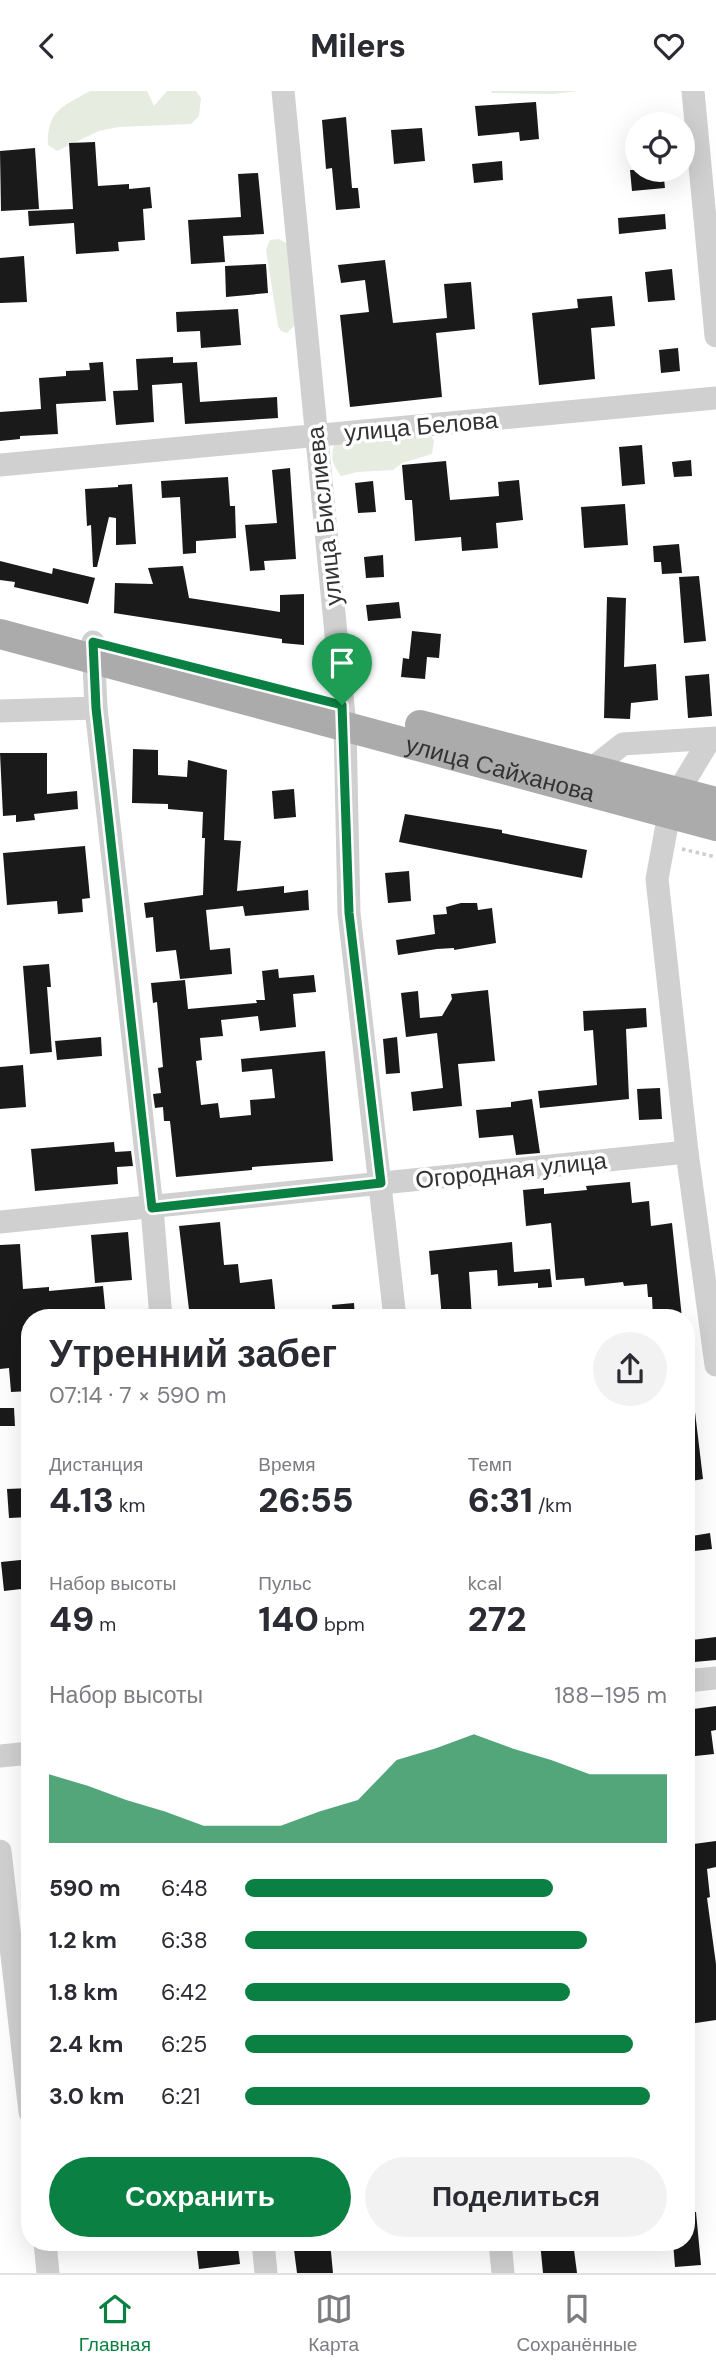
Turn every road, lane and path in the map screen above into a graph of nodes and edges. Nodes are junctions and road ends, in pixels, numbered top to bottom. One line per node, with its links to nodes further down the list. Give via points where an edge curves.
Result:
1 (283, 91): 5 (street, улица Бислиева)
2 (693, 91): 3 (street)
3 (716, 336)
4 (716, 398): 5 (street, улица Белова)
5 (315, 436): 6 (street, улица Белова); 12 (street, улица Бислиева)
6 (0, 465)
7 (0, 616): 9 (main road, улица Сайханова)
8 (0, 634): 9 (main road, улица Сайханова)
9 (94, 650): 10 (street); 12 (main road, улица Сайханова)
10 (96, 708): 11 (street); 22 (street)
11 (0, 711)
12 (344, 715): 14 (main road, улица Сайханова); 16 (main road, улица Сайханова); 21 (street, улица Бислиева, via 349,913)
13 (713, 739): 14 (street, via 623,744); 16 (street)
14 (590, 770): 16 (main road, улица Сайханова)
15 (716, 802): 16 (main road, улица Сайханова)
16 (673, 803): 17 (main road, улица Сайханова); 18 (street)
17 (716, 826)
18 (663, 844): 19 (path); 20 (street, via 657,879)
19 (716, 857)
20 (687, 1152): 21 (street, Огородная улица); 26 (street)
21 (381, 1183): 22 (street, Огородная улица); 25 (street, улица Бислиева)
22 (152, 1208): 23 (street, Огородная улица); 24 (street)
23 (0, 1222)
24 (160, 1309)
25 (394, 1309)
26 (716, 1365)
27 (716, 1678): 28 (street)
28 (695, 1680)
29 (21, 1754): 30 (street)
30 (0, 1756)
31 (0, 1851): 32 (street)
32 (21, 2034)
33 (46, 2251): 36 (street)
34 (264, 2251): 37 (street)
35 (501, 2251): 38 (street)
36 (48, 2273)
37 (266, 2273)
38 (503, 2273)

